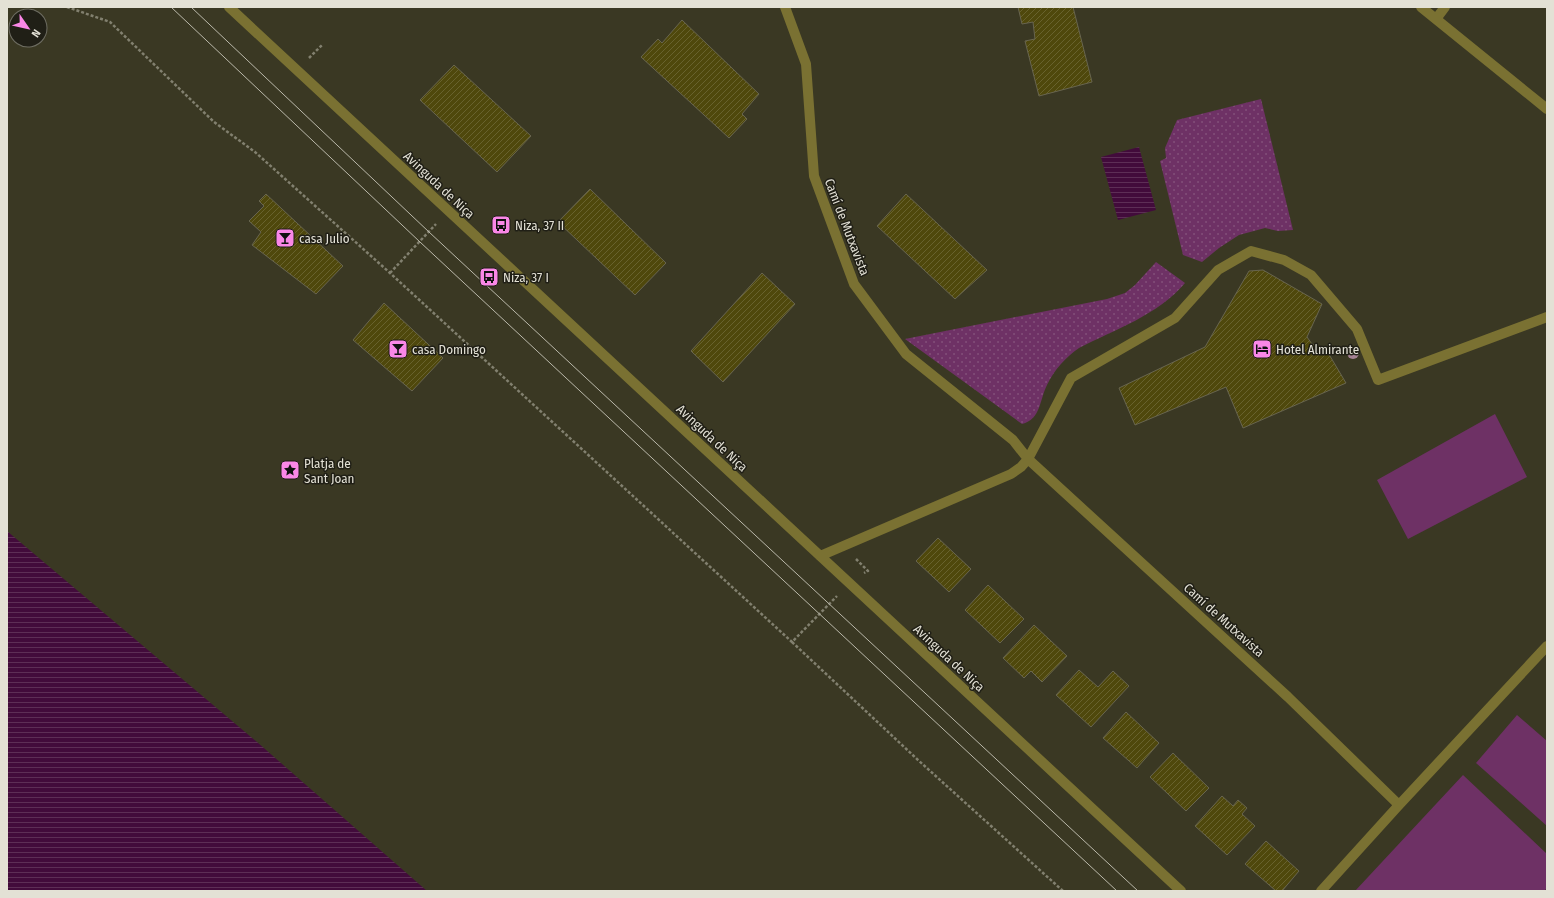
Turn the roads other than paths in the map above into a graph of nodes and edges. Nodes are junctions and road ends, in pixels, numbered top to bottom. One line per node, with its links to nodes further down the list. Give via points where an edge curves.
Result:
1 (229, 7): 9 (street, Avinguda de Niça)
2 (785, 7): 8 (street, Camí de Mutxavista, via 806,64 814,176 854,284 906,354 1013,440)
3 (1421, 7): 5 (street)
4 (1445, 7): 5 (street)
5 (1436, 19): 6 (street)
6 (1547, 109)
7 (1547, 317): 8 (street, via 1378,380 1357,329 1311,276 1284,260 1251,251 1218,270 1175,318 1071,378)
8 (1028, 459): 9 (street, via 1011,474); 11 (street, Camí de Mutxavista, via 1288,697)
9 (820, 556): 12 (street, Avinguda de Niça)
10 (1547, 646): 11 (street)
11 (1399, 805): 13 (street)
12 (1179, 889)
13 (1321, 891)

